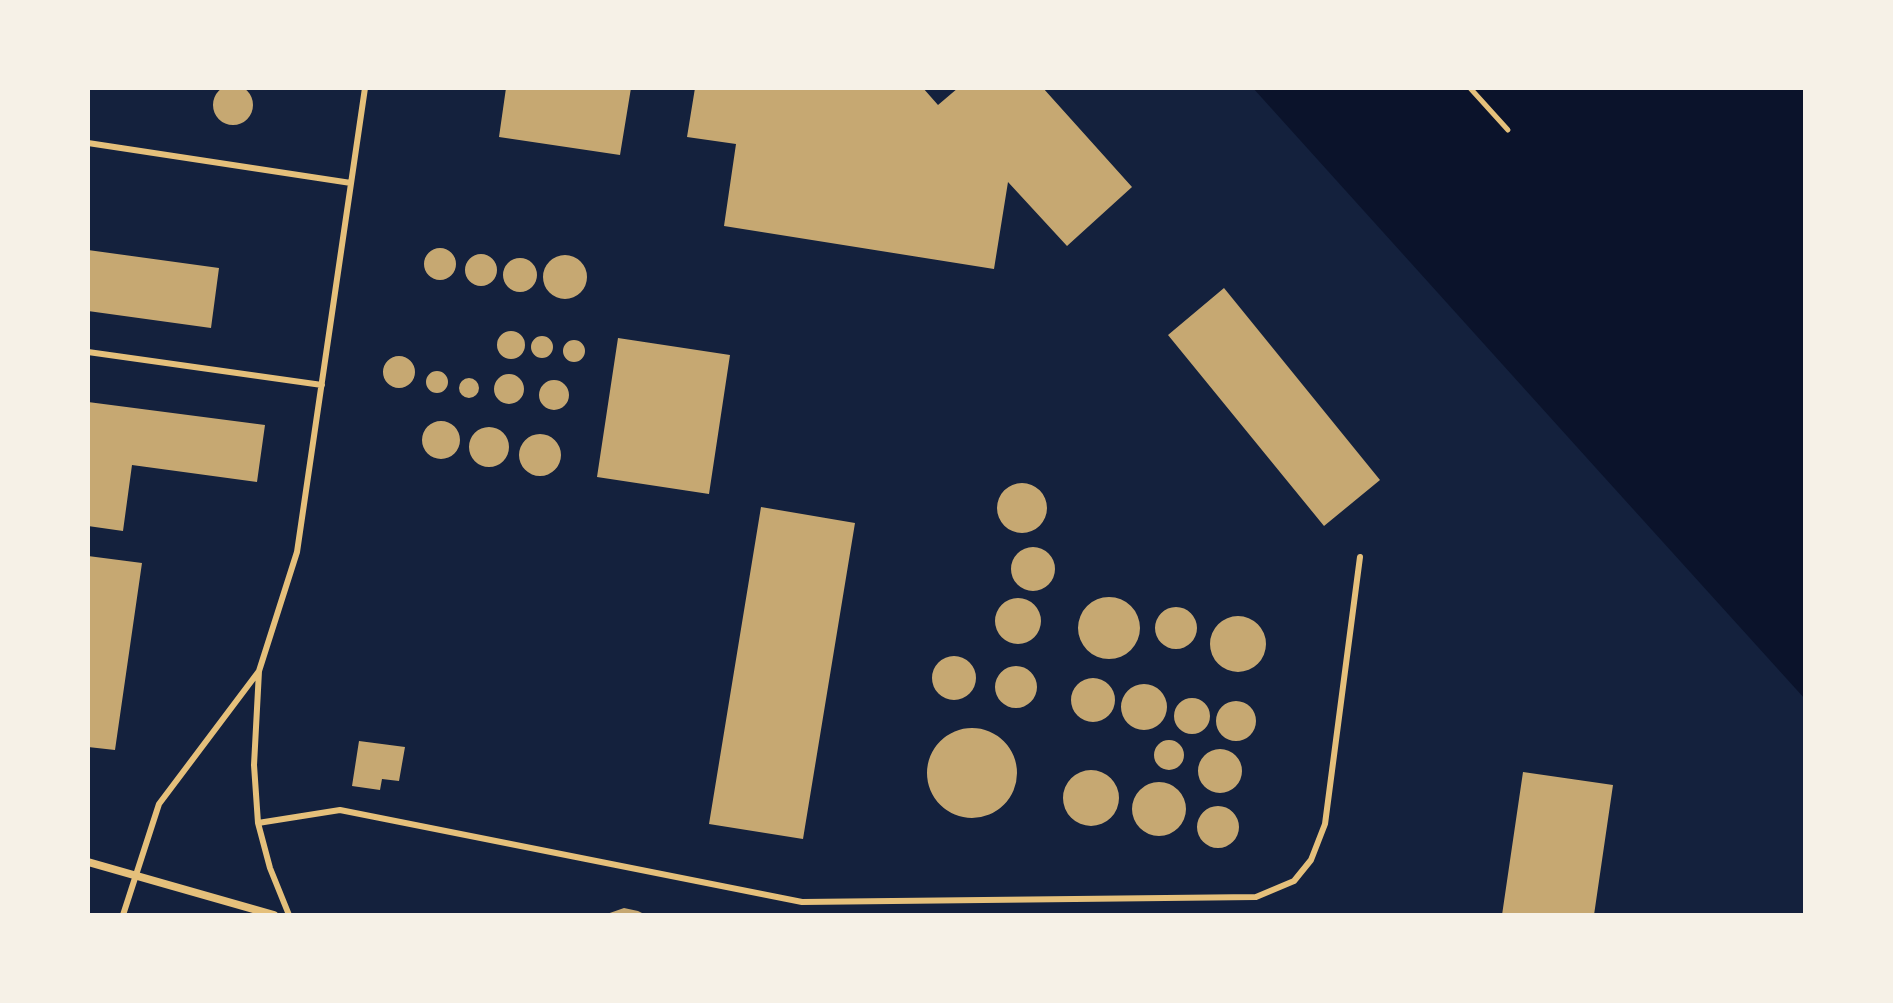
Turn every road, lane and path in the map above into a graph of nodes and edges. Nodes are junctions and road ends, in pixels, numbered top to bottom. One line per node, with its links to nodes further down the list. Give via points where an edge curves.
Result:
1 (365, 88): 5 (lane)
2 (1470, 88): 3 (path)
3 (1508, 130)
4 (88, 143): 5 (lane)
5 (351, 183): 7 (lane)
6 (88, 352): 7 (lane)
7 (322, 385): 9 (lane, via 297,552)
8 (1360, 557): 10 (lane, via 1325,824 1311,860 1294,881 1256,897 802,902 340,810)
9 (259, 671): 10 (lane, via 254,765); 12 (lane, via 159,804)
10 (258, 823): 15 (lane)
11 (88, 862): 12 (street)
12 (134, 875): 13 (lane); 14 (street)
13 (123, 915)
14 (274, 915)
15 (289, 915)

